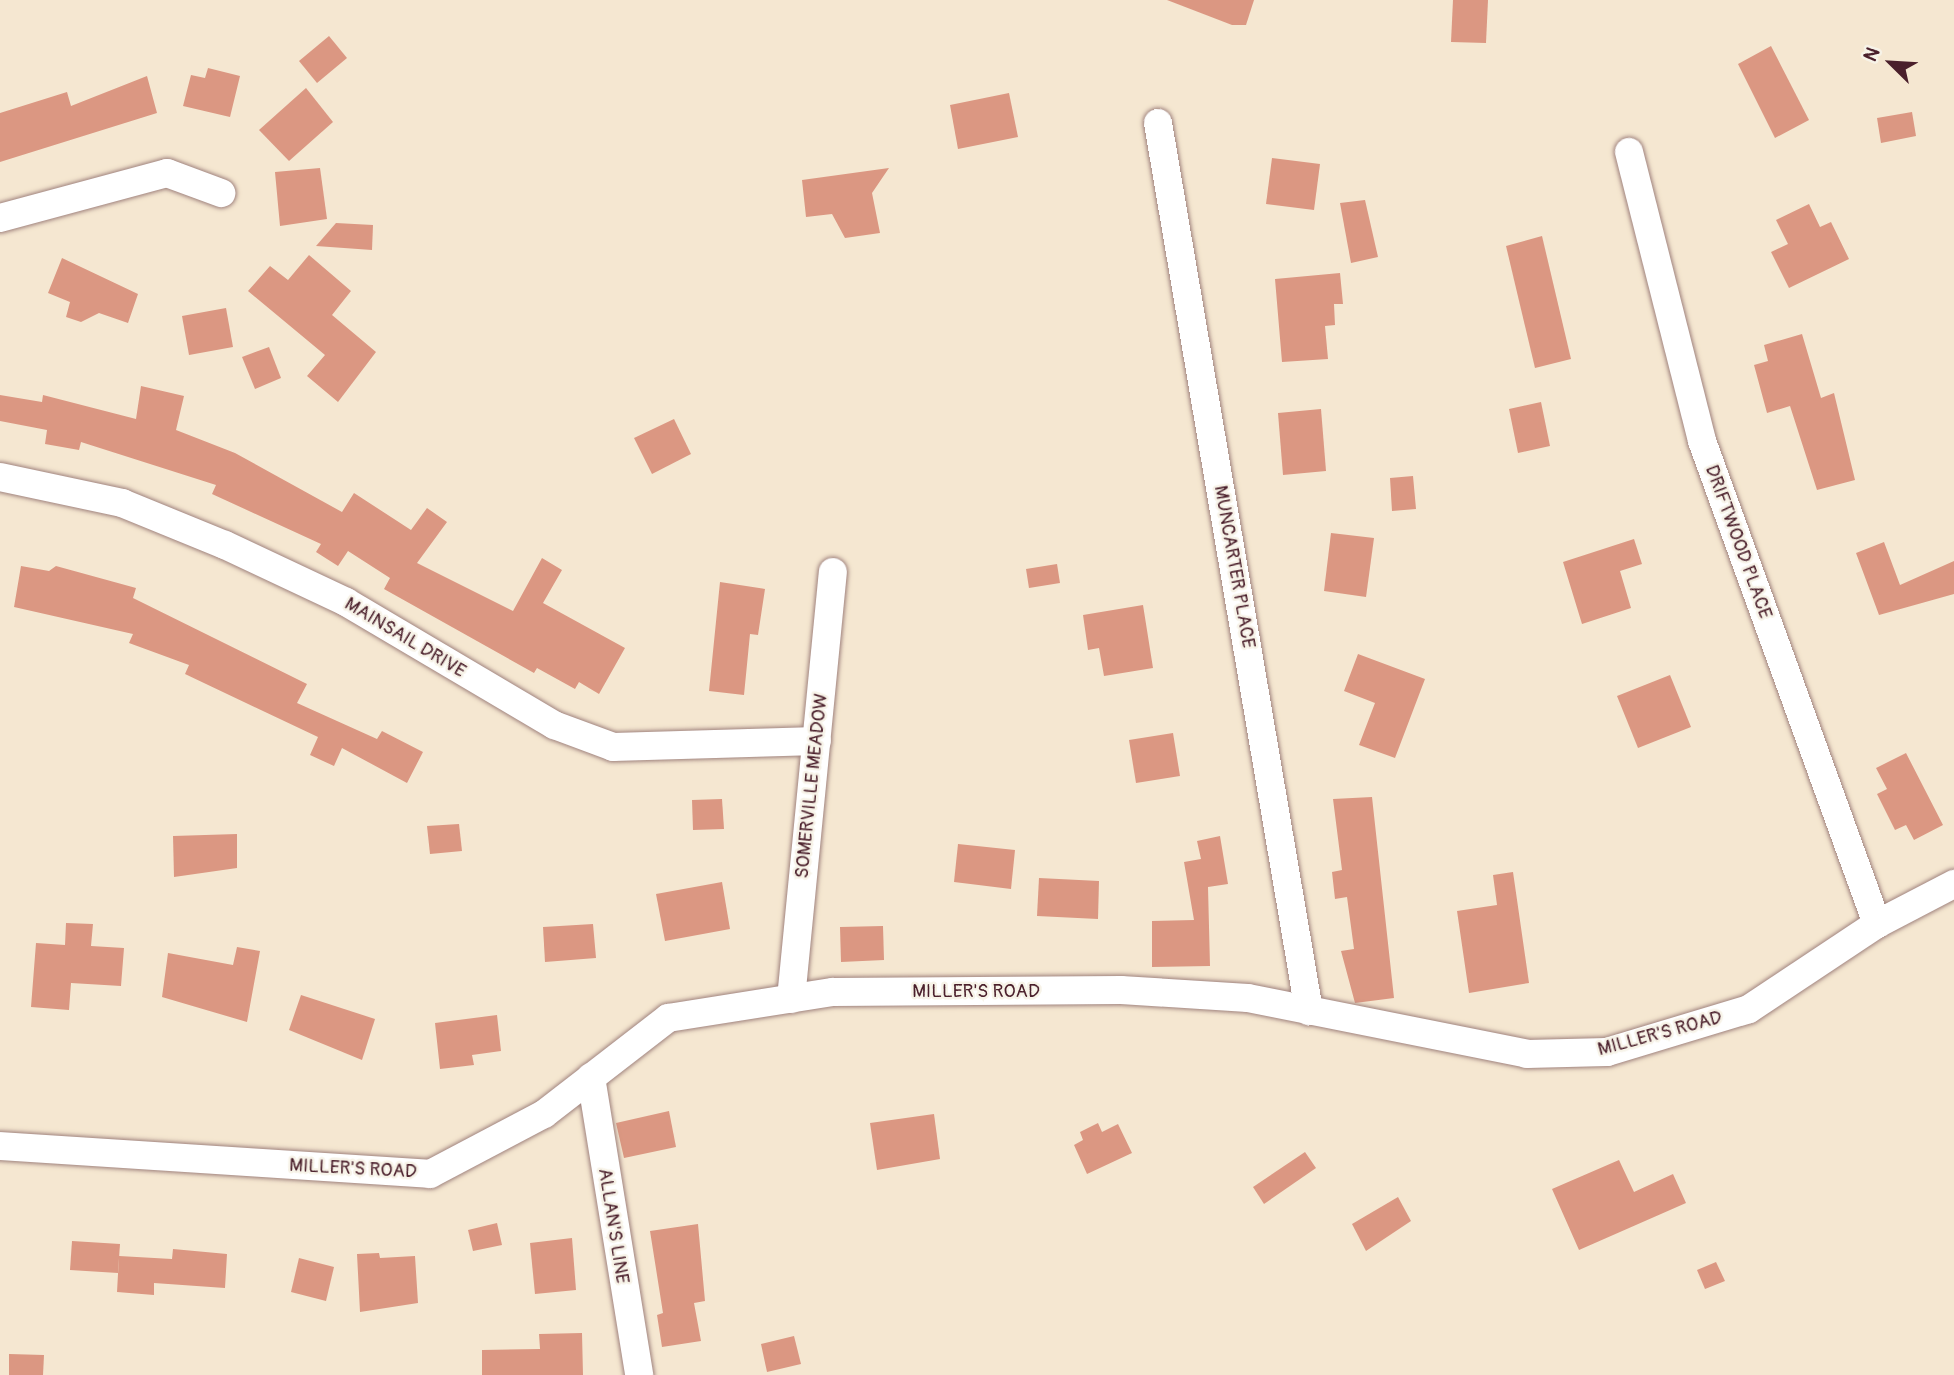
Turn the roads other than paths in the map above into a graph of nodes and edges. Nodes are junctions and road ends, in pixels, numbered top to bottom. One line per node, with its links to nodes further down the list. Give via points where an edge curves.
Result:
1 (1158, 123): 11 (street, MUNCARTER PLACE)
2 (1629, 152): 9 (street, DRIFTWOOD PLACE, via 1702,441)
3 (221, 193): 4 (street, via 167,173)
4 (0, 218)
5 (0, 477): 7 (street, MAINSAIL DRIVE, via 122,503 225,545 346,603 554,726 613,747)
6 (834, 572): 7 (street, SOMERVILLE MEADOW)
7 (817, 741): 10 (street, SOMERVILLE MEADOW)
8 (1954, 884): 9 (street, MILLER'S ROAD)
9 (1877, 924): 11 (street, MILLER'S ROAD, via 1749,1009 1607,1052 1527,1054)
10 (791, 999): 11 (street, MILLER'S ROAD, via 833,992 1121,990 1248,998); 12 (street, MILLER'S ROAD, via 668,1018)
11 (1310, 1011)
12 (591, 1077): 13 (street, MILLER'S ROAD, via 544,1114 430,1174); 14 (street, ALLAN'S LINE)
13 (0, 1146)
14 (639, 1375)

